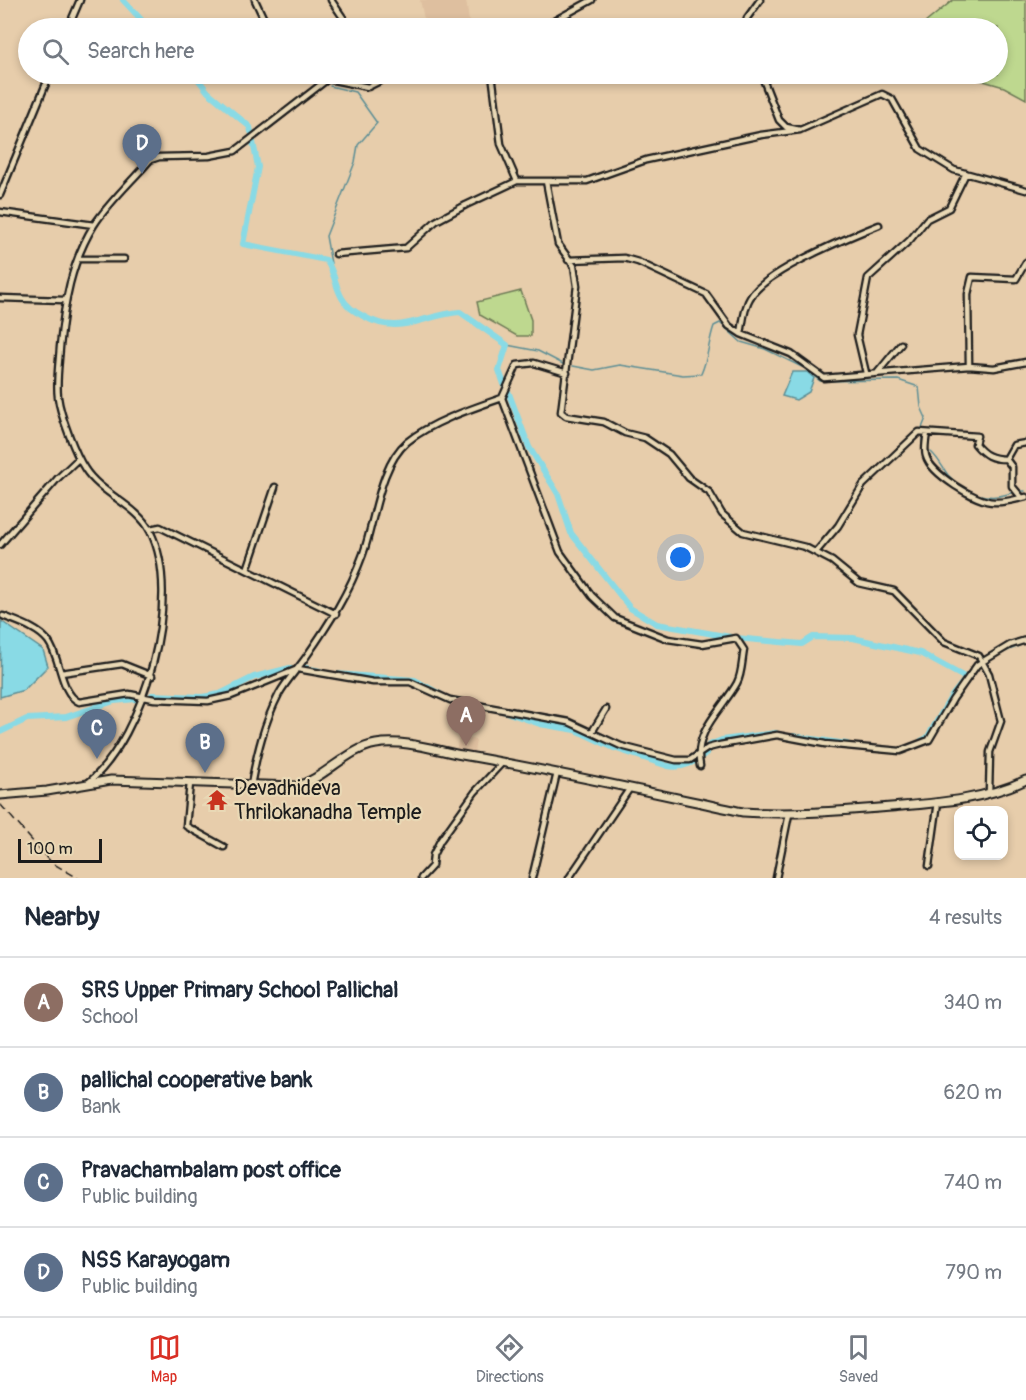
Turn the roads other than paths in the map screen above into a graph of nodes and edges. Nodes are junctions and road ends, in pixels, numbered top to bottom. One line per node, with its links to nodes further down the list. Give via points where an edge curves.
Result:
1 (80, 0): 6 (street)
2 (255, 0): 7 (street)
3 (331, 0): 8 (street)
4 (592, 0): 9 (street)
5 (760, 0): 10 (street)
6 (72, 18)
7 (263, 18)
8 (343, 18)
9 (559, 18)
10 (747, 18)
11 (46, 84): 22 (street)
12 (322, 84): 24 (street, via 235,151 150,160)
13 (353, 84): 14 (street)
14 (374, 84)
15 (493, 84): 19 (street, via 501,144)
16 (766, 84): 17 (street, via 779,120 786,127)
17 (800, 130): 18 (street, via 882,94 892,99 920,148 954,170); 20 (street, via 646,160 587,182)
18 (966, 172): 21 (street); 39 (street, via 949,208 927,219 868,278 857,335)
19 (517, 181): 20 (street); 26 (street, via 436,221 406,248)
20 (546, 181): 29 (street, via 558,244)
21 (1026, 190)
22 (0, 195)
23 (0, 212): 24 (street)
24 (94, 225): 27 (street)
25 (879, 225): 33 (street, via 820,249 770,280 750,297)
26 (336, 254)
27 (79, 259): 28 (street); 32 (street)
28 (124, 259)
29 (568, 260): 33 (street, via 624,258 638,262 706,294 729,326); 38 (street, via 576,272 577,286)
30 (1026, 262): 36 (street, via 1016,279 972,278 968,294)
31 (0, 298): 32 (street)
32 (64, 300): 43 (street, via 58,398)
33 (741, 334): 39 (street, via 791,354 824,378)
34 (901, 344): 37 (street)
35 (1026, 362): 36 (street, via 994,368)
36 (969, 366): 37 (street)
37 (878, 372): 39 (street)
38 (567, 373): 40 (street, via 534,363 517,365); 49 (street, via 560,406 563,414 604,422 645,438 669,454 689,478 709,492 722,514 743,532 795,543)
39 (866, 374)
40 (502, 398): 51 (street, via 463,411 406,442 386,474 370,535); 61 (street, via 560,552 592,596 615,618 668,639 702,644 736,638 744,651 738,681 704,729)
41 (927, 433): 44 (street, via 977,436 975,444 982,453); 46 (street, via 926,456 956,486 976,498 994,502); 49 (street, via 919,432 875,472)
42 (1026, 443): 44 (street, via 1014,445)
43 (79, 458): 47 (street, via 99,486); 48 (street)
44 (1006, 459): 46 (street, via 1012,467 1012,486)
45 (275, 487): 50 (street)
46 (1024, 497)
47 (150, 529): 50 (street, via 160,527); 57 (street, via 160,556 164,589)
48 (0, 545)
49 (816, 552): 54 (street, via 860,583 894,591 944,642)
50 (247, 570): 51 (street)
51 (336, 614): 55 (street)
52 (3, 616): 56 (street, via 46,639 57,656)
53 (1026, 640): 54 (street)
54 (983, 661): 61 (street, via 953,699 929,740 911,748 890,751 777,735 720,745); 70 (street, via 1001,721 990,752)
55 (298, 669): 58 (street, via 208,701); 60 (street, via 373,682 410,682 450,700 569,722); 68 (street, via 280,692 267,719)
56 (61, 674): 57 (street, via 122,664); 58 (street, via 69,693 79,702 129,694)
57 (152, 676): 58 (street)
58 (141, 696): 67 (street, via 113,754)
59 (606, 709): 60 (street)
60 (592, 732): 61 (street, via 621,746 664,758 690,760)
61 (700, 753): 63 (street)
62 (503, 762): 64 (street); 68 (street, via 377,744 307,783); 76 (street, via 475,792 440,841 432,866)
63 (700, 766)
64 (557, 773): 69 (street); 77 (street)
65 (1026, 780): 70 (street)
66 (190, 783): 67 (street, via 111,780); 68 (street); 74 (street, via 186,826)
67 (87, 784): 71 (street)
68 (251, 785)
69 (630, 788): 73 (street, via 743,812); 78 (street)
70 (989, 793): 72 (street)
71 (3, 794)
72 (938, 802): 73 (street); 75 (street)
73 (789, 814): 79 (street)
74 (224, 847)
75 (929, 866)
76 (421, 878)
77 (532, 878)
78 (569, 878)
79 (776, 878)

